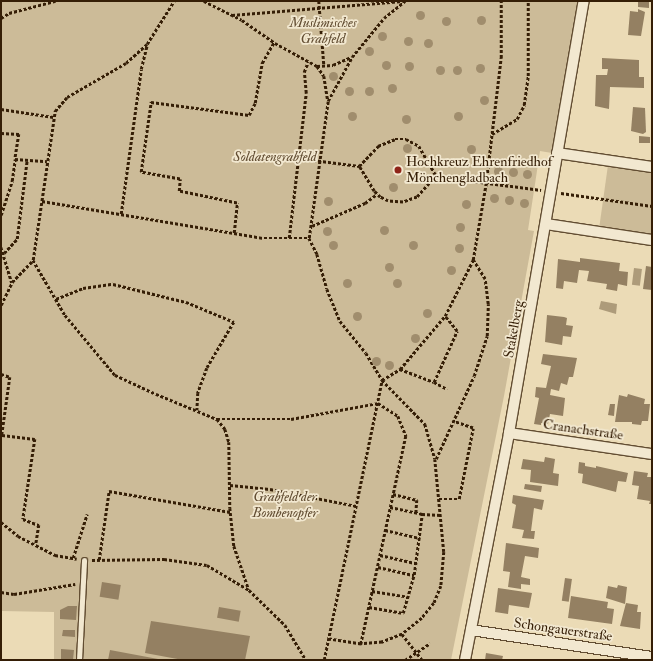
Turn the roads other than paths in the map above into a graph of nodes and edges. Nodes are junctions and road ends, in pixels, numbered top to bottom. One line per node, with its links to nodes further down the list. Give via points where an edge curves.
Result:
1 (584, 1): 2 (street, Stakelberg)
2 (556, 153): 3 (street); 4 (street, Stakelberg)
3 (652, 167)
4 (546, 224): 5 (street); 6 (street, Stakelberg)
5 (652, 240)
6 (509, 433): 7 (street, Cranachstraße); 9 (street, Stakelberg)
7 (652, 454)
8 (84, 560): 11 (lane)
9 (470, 630): 10 (street, Schongauerstraße); 12 (street, Stakelberg)
10 (652, 657)
11 (78, 660)
12 (465, 660)

